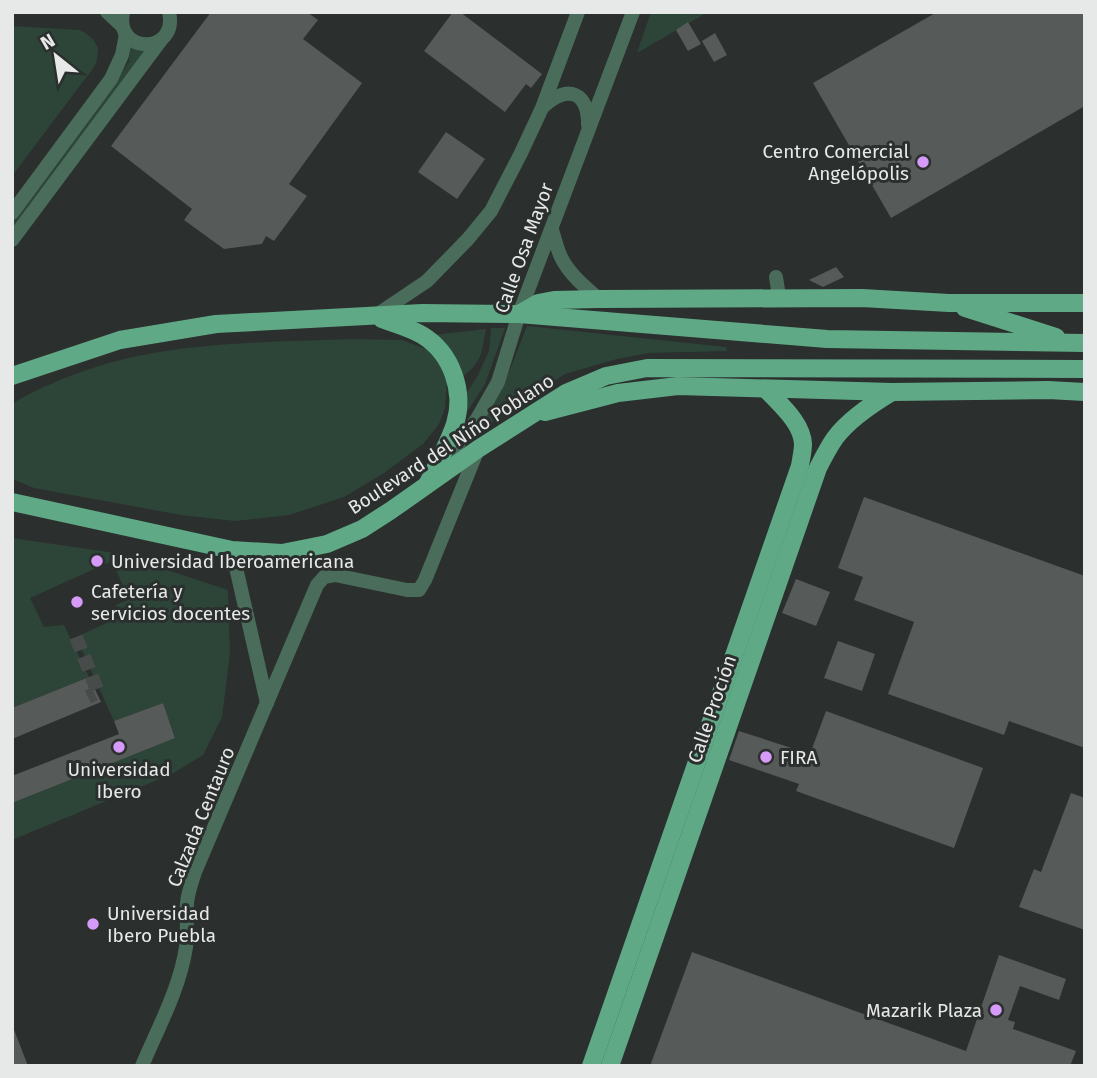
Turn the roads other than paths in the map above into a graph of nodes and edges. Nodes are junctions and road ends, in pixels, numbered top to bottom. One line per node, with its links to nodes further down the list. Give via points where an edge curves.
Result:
1 (107, 12): 6 (street)
2 (169, 12): 7 (street)
3 (182, 12): 7 (street)
4 (578, 12): 8 (street, Calle Osa Mayor)
5 (633, 12): 9 (street, Calle Osa Mayor)
6 (124, 24): 7 (street, via 136,43 155,43); 10 (street, via 122,55 111,79)
7 (165, 35): 12 (street)
8 (542, 108): 9 (street, via 562,93 575,94 586,106); 17 (street, Calle Osa Mayor, via 491,211 427,281)
9 (588, 130): 11 (street, Calle Osa Mayor)
10 (12, 213)
11 (552, 230): 13 (street, via 561,257); 16 (street, Calle Osa Mayor)
12 (12, 240)
13 (599, 299): 14 (main road, via 862,298); 16 (main road, via 554,300)
14 (949, 303): 15 (main road); 18 (main road)
15 (1085, 303)
16 (519, 314): 17 (main road); 18 (main road, via 827,339); 26 (street, Calle Osa Mayor, via 498,382 477,419)
17 (375, 316): 20 (main road, via 216,324 120,340); 26 (main road, via 426,338 447,360 456,380 455,424)
18 (1080, 343)
19 (1085, 369): 24 (main road, Boulevard del Niño Poblano, via 646,368 606,376)
20 (15, 376)
21 (766, 389): 22 (main road); 24 (main road, via 678,386 630,391); 32 (main road, Calle Proción, via 798,428 803,442 800,466)
22 (892, 392): 23 (main road); 32 (main road, Calle Proción, via 836,437 818,468)
23 (1085, 392)
24 (527, 416): 25 (main road, Boulevard del Niño Poblano)
25 (478, 449): 26 (main road, Boulevard del Niño Poblano); 31 (street, Calzada Centauro, via 419,590 324,576)
26 (428, 483): 30 (main road, Boulevard del Niño Poblano, via 362,529 327,544 282,553)
27 (12, 491): 29 (main road)
28 (12, 502): 29 (main road, Boulevard del Niño Poblano)
29 (39, 507): 30 (main road, Boulevard del Niño Poblano)
30 (232, 550): 31 (street)
31 (267, 703): 33 (street, Calzada Centauro, via 190,887 180,971)
32 (686, 820): 34 (main road, Calle Proción); 35 (main road, Calle Proción)
33 (142, 1066)
34 (591, 1066)
35 (610, 1066)

